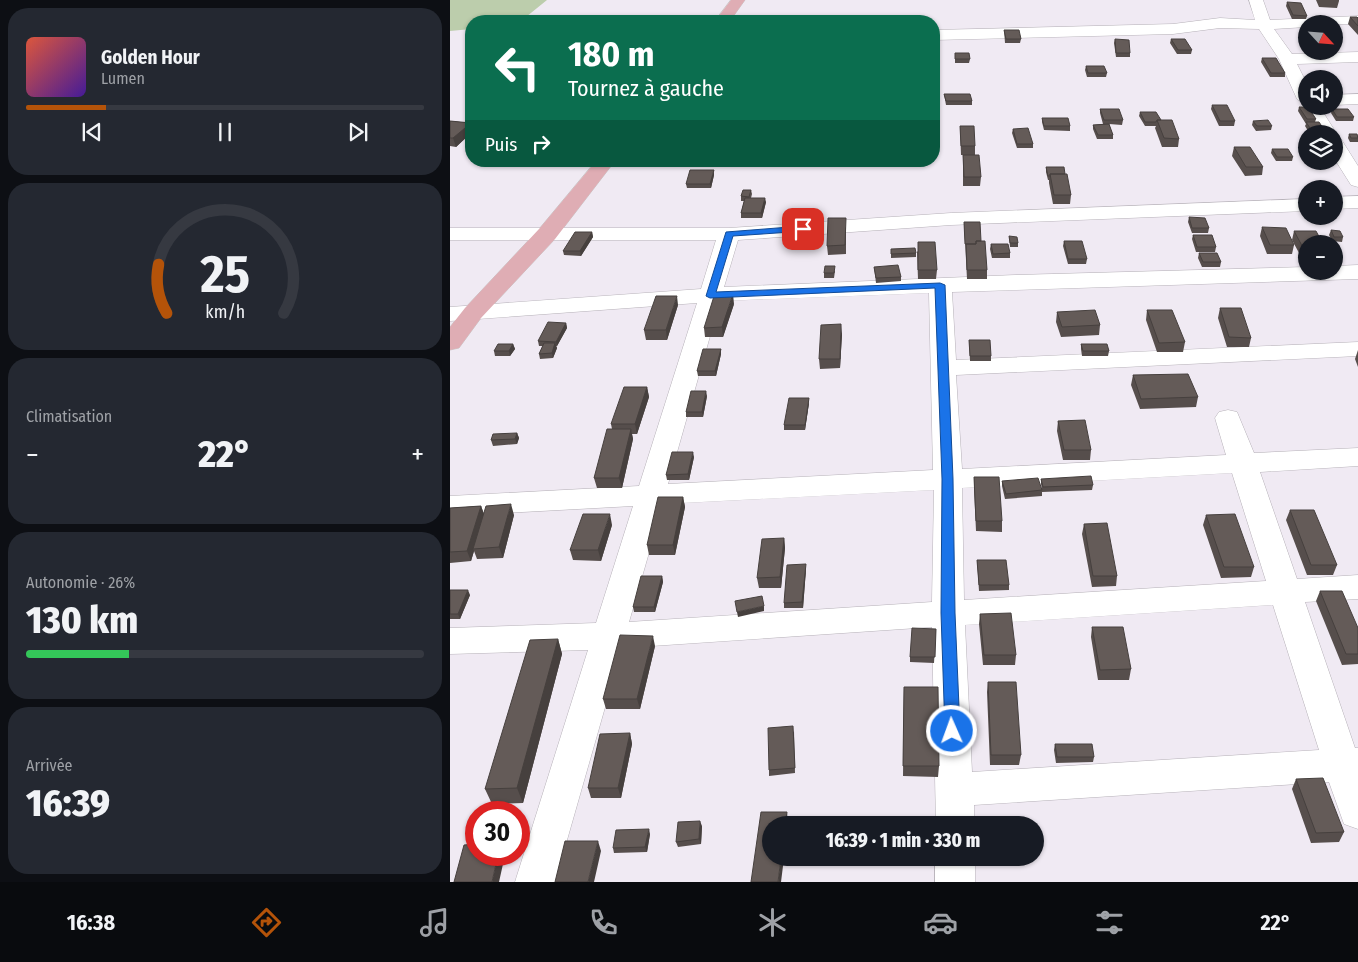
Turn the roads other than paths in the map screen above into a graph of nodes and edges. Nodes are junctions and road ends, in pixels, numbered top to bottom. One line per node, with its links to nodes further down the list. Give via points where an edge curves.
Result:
1 (738, 0): 3 (main road)
2 (1256, 0): 5 (street)
3 (727, 15)
4 (1358, 20): 5 (street)
5 (1264, 25): 6 (street, via 1220,23 1173,29); 8 (street)
6 (940, 35)
7 (1358, 57): 8 (street)
8 (1287, 59): 9 (street)
9 (1298, 82)
10 (1358, 99): 11 (street)
11 (1343, 100)
12 (1343, 144): 13 (street)
13 (1358, 146)
14 (1343, 158): 16 (street)
15 (601, 167): 21 (main road)
16 (1358, 181)
17 (1358, 202): 18 (street)
18 (1343, 203)
19 (1298, 205): 22 (street, via 952,219)
20 (450, 234): 21 (street)
21 (547, 234): 22 (street); 26 (main road)
22 (729, 234): 25 (street)
23 (1358, 272): 24 (street)
24 (940, 285): 25 (street); 30 (street)
25 (710, 296): 26 (street); 35 (street)
26 (473, 313): 27 (street); 28 (main road)
27 (450, 314)
28 (450, 343)
29 (1358, 349): 30 (street)
30 (943, 368): 34 (street)
31 (1228, 418): 33 (street)
32 (1358, 458): 33 (street)
33 (1244, 464): 34 (street); 38 (street)
34 (948, 479): 35 (street); 39 (street)
35 (650, 497): 36 (street); 40 (street)
36 (450, 506)
37 (1358, 587): 38 (street)
38 (1285, 591): 39 (street); 42 (street)
39 (948, 613): 40 (street); 43 (street)
40 (609, 636): 41 (street); 46 (street)
41 (450, 641)
42 (1350, 765): 43 (street); 44 (street)
43 (954, 808)
44 (1358, 812)
45 (955, 866): 47 (street)
46 (536, 882)
47 (955, 882)

